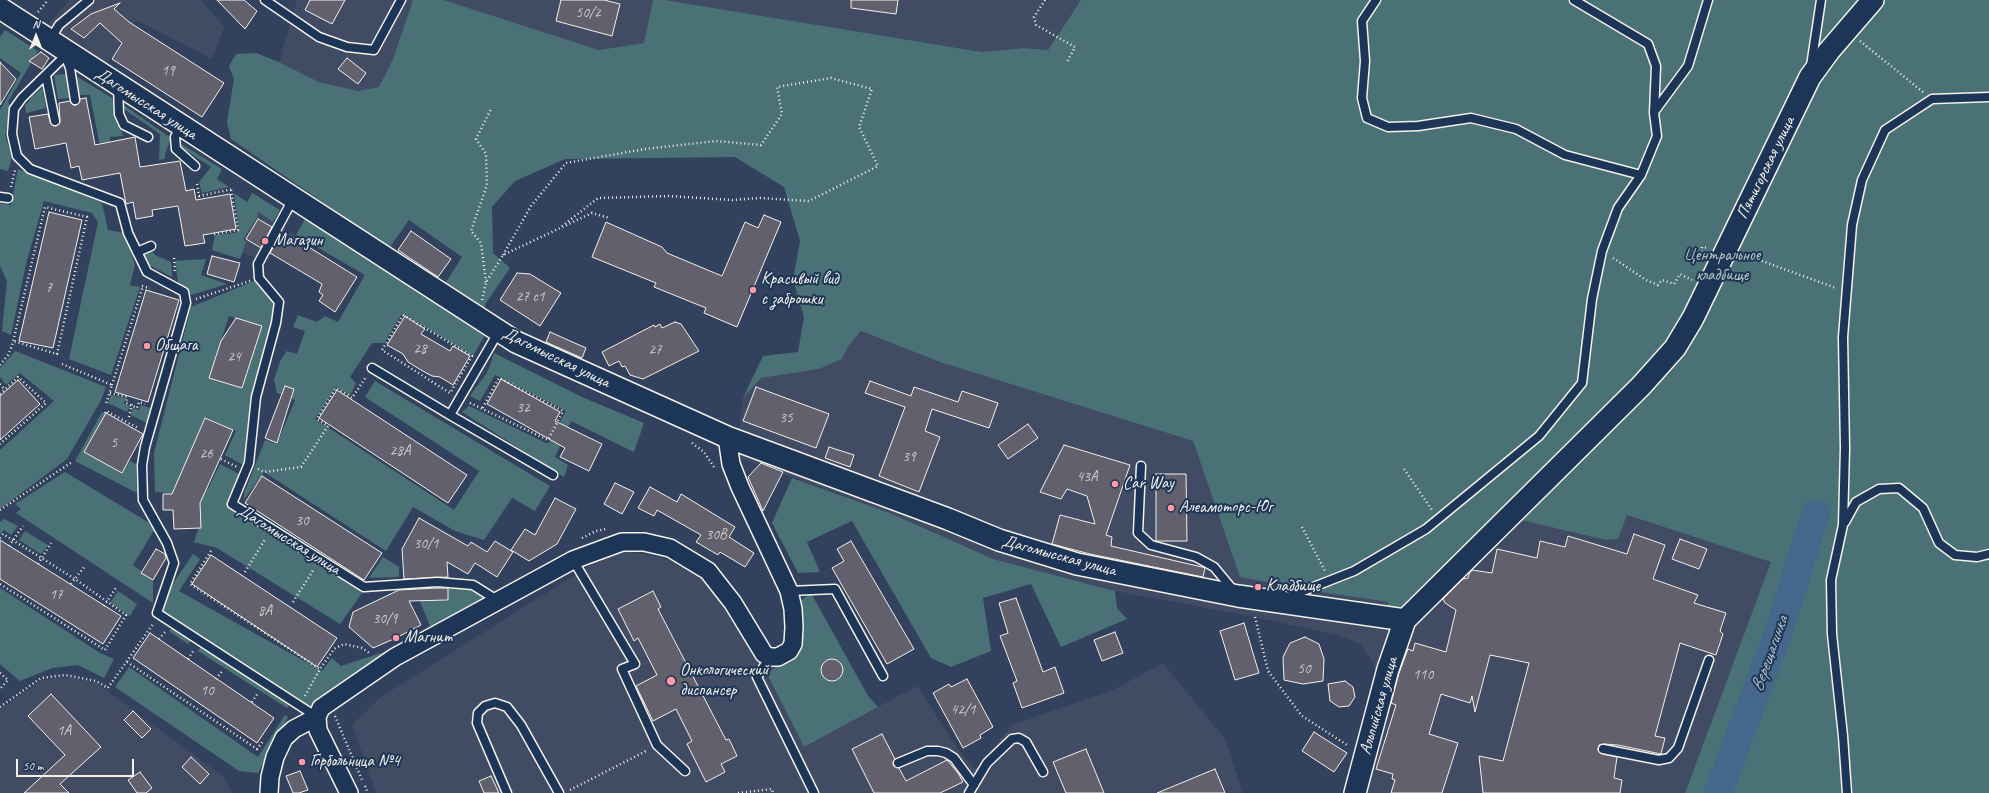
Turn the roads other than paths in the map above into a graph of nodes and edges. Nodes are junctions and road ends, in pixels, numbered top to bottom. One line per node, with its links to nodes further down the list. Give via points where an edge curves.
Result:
1 (89, 0): 10 (lane, via 59,25)
2 (265, 0): 3 (lane, via 319,37 347,47 374,50)
3 (401, 0)
4 (1376, 0): 22 (lane, via 1362,21 1365,61 1362,98 1367,118 1388,127 1418,126 1471,118 1516,129 1565,154)
5 (1574, 0): 17 (lane, via 1648,44 1656,66)
6 (1708, 0): 17 (lane, via 1688,66)
7 (1821, 0): 13 (lane)
8 (1873, 0): 13 (street, Пятигорская улица)
9 (0, 8): 10 (street, Дагомысская улица)
10 (49, 41): 11 (street, Дагомысская улица)
11 (67, 54): 12 (lane); 14 (street, Дагомысская улица); 16 (lane)
12 (46, 76): 18 (lane); 25 (lane, via 14,109 12,134 18,158 30,170 120,203 128,233)
13 (1810, 77): 39 (street, Пятигорская улица, via 1693,318 1675,348 1641,386)
14 (118, 86): 19 (street, Дагомысская улица); 20 (lane, via 119,114 124,125)
15 (1989, 97): 32 (lane, via 1932,99 1884,130 1862,180 1852,225 1843,336)
16 (75, 100)
17 (1654, 113): 22 (lane, via 1657,136)
18 (55, 121)
19 (181, 126): 21 (lane, via 175,137 176,149); 23 (street, Дагомысская улица)
20 (148, 137)
21 (195, 166)
22 (1641, 175): 38 (lane, via 1618,208 1602,251 1592,298 1582,383 1539,436 1426,529 1354,571)
23 (292, 199): 26 (street, Дагомысская улица); 37 (lane, Дагомысская улица, via 258,264 259,278 279,302 276,323 256,397 249,463 232,504 364,587 437,582 473,585)
24 (151, 246): 25 (lane)
25 (137, 252): 43 (lane, via 147,272 184,292 186,303 142,465 143,500 174,563 157,613)
26 (499, 331): 28 (lane); 29 (street, Дагомысская улица, via 516,342)
27 (372, 368): 28 (lane)
28 (450, 415): 31 (lane)
29 (726, 437): 35 (street, via 731,464 740,487); 36 (street, Дагомысская улица, via 999,540 1078,564)
30 (1141, 466): 36 (lane, via 1138,533 1151,545 1196,557 1214,567)
31 (554, 475)
32 (1843, 525): 33 (lane, via 1856,502 1879,490 1899,488 1923,508 1939,543 1955,555 1977,557); 56 (lane, via 1831,580 1832,634)
33 (1989, 554)
34 (574, 560): 37 (street); 40 (street, via 622,542 644,542 670,548 708,571 733,603 760,649); 46 (lane, via 635,664 622,669 657,746)
35 (789, 591): 40 (street, via 794,609 793,644 785,655); 42 (lane, via 835,589)
36 (1246, 597): 38 (street, Дагомысская улица)
37 (497, 600): 43 (street, via 395,656 328,701)
38 (1279, 602): 39 (street, Дагомысская улица)
39 (1405, 620): 55 (street, Альпийская улица, via 1388,669)
40 (770, 656): 53 (lane, via 757,677)
41 (1709, 660): 44 (lane, via 1678,748 1669,758 1659,760)
42 (883, 676)
43 (317, 717): 49 (street, via 294,729 284,738 275,757); 50 (street, via 318,730)
44 (1603, 749)
45 (898, 762): 48 (lane, via 927,752 946,753 954,758)
46 (685, 771)
47 (1043, 772): 48 (lane, via 1026,742 1019,738 1012,739 987,763)
48 (974, 785): 54 (lane)
49 (269, 793)
50 (349, 793)
51 (508, 793): 52 (lane, via 477,723 478,714 485,706 495,703 507,707 521,725)
52 (559, 793)
53 (814, 793)
54 (969, 793)
55 (1355, 793)
56 (1847, 793)

